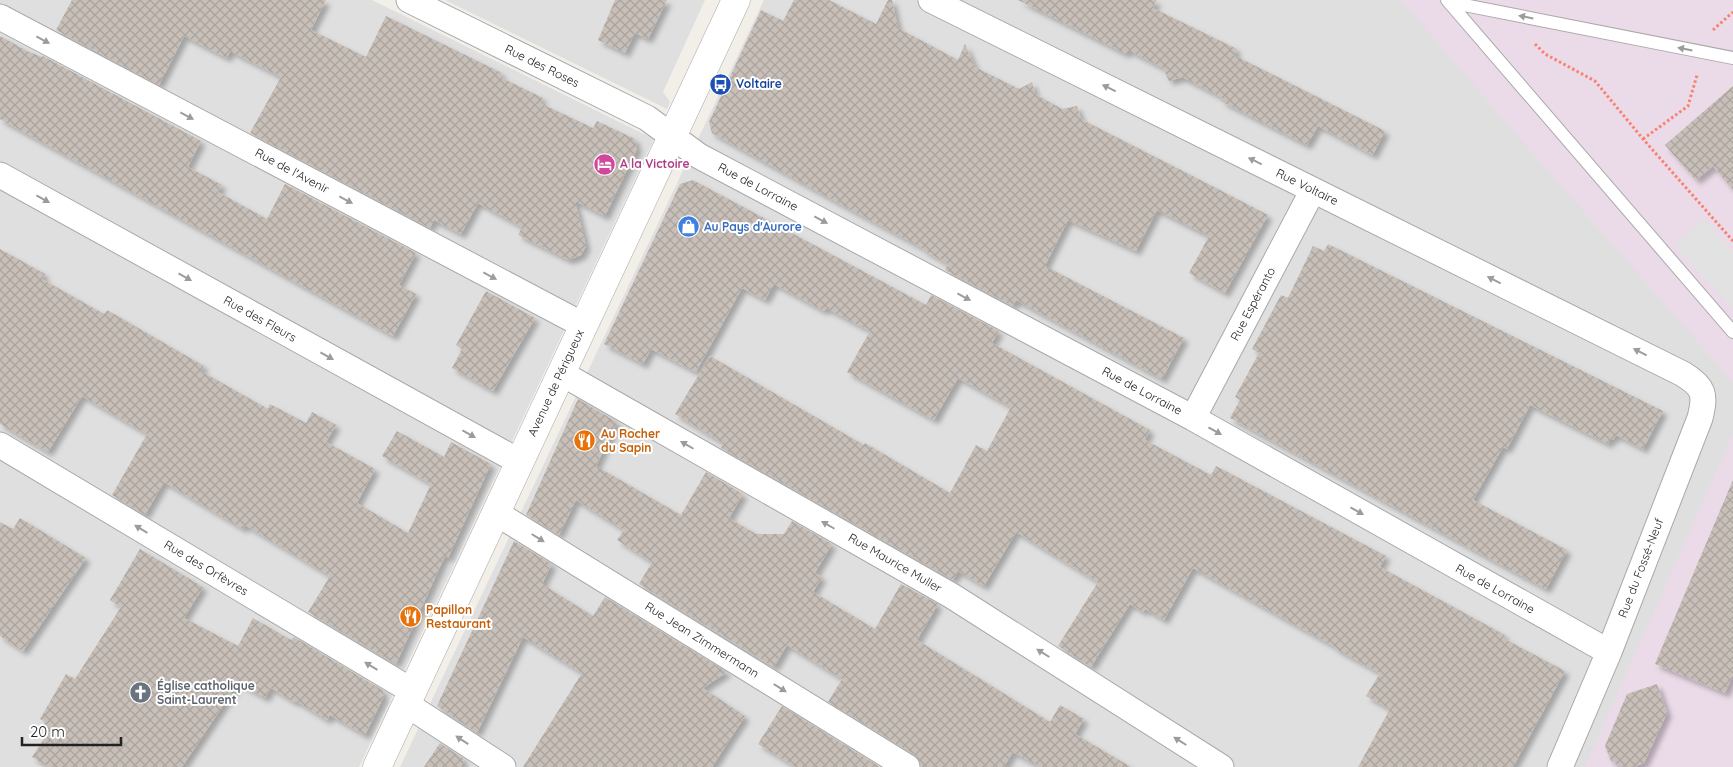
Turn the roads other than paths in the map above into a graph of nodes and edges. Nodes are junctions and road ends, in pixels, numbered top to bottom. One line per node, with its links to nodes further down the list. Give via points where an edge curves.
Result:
1 (410, 0): 7 (street, Rue des Roses, via 647,118)
2 (736, 0): 7 (street, Avenue de Périgueux)
3 (930, 0): 9 (street, Rue Voltaire, one-way to 3)
4 (1448, 1): 6 (lane, one-way to 4); 11 (lane)
5 (0, 17): 10 (street, Rue de l'Avenir, one-way to 10)
6 (1733, 58)
7 (672, 136): 10 (street, Avenue de Périgueux); 14 (street, Rue de Lorraine, one-way to 14, via 708,160)
8 (0, 175): 16 (street, Rue des Fleurs, one-way to 16)
9 (1313, 190): 13 (street, Rue Voltaire, one-way to 9); 14 (street, Rue Espéranto)
10 (584, 325): 12 (street, Avenue de Périgueux)
11 (1733, 332)
12 (561, 373): 16 (street, Avenue de Périgueux); 23 (street, Rue Maurice Muller, one-way to 12, via 952,596)
13 (1683, 374): 18 (street, Rue du Fossé-Neuf, via 1702,390 1700,418)
14 (1193, 418): 18 (street, Rue de Lorraine, one-way to 18)
15 (0, 446): 19 (street, Rue des Orfèvres, one-way to 15)
16 (520, 462): 17 (street, Avenue de Périgueux)
17 (496, 513): 19 (street, Avenue de Périgueux); 22 (street, Rue Jean Zimmermann, one-way to 22)
18 (1609, 652): 24 (street, Rue du Fossé-Neuf)
19 (409, 698): 20 (street, Avenue de Périgueux); 21 (street, Rue des Orfèvres, one-way to 19)
20 (377, 767)
21 (503, 767)
22 (907, 767)
23 (1221, 767)
24 (1560, 767)

